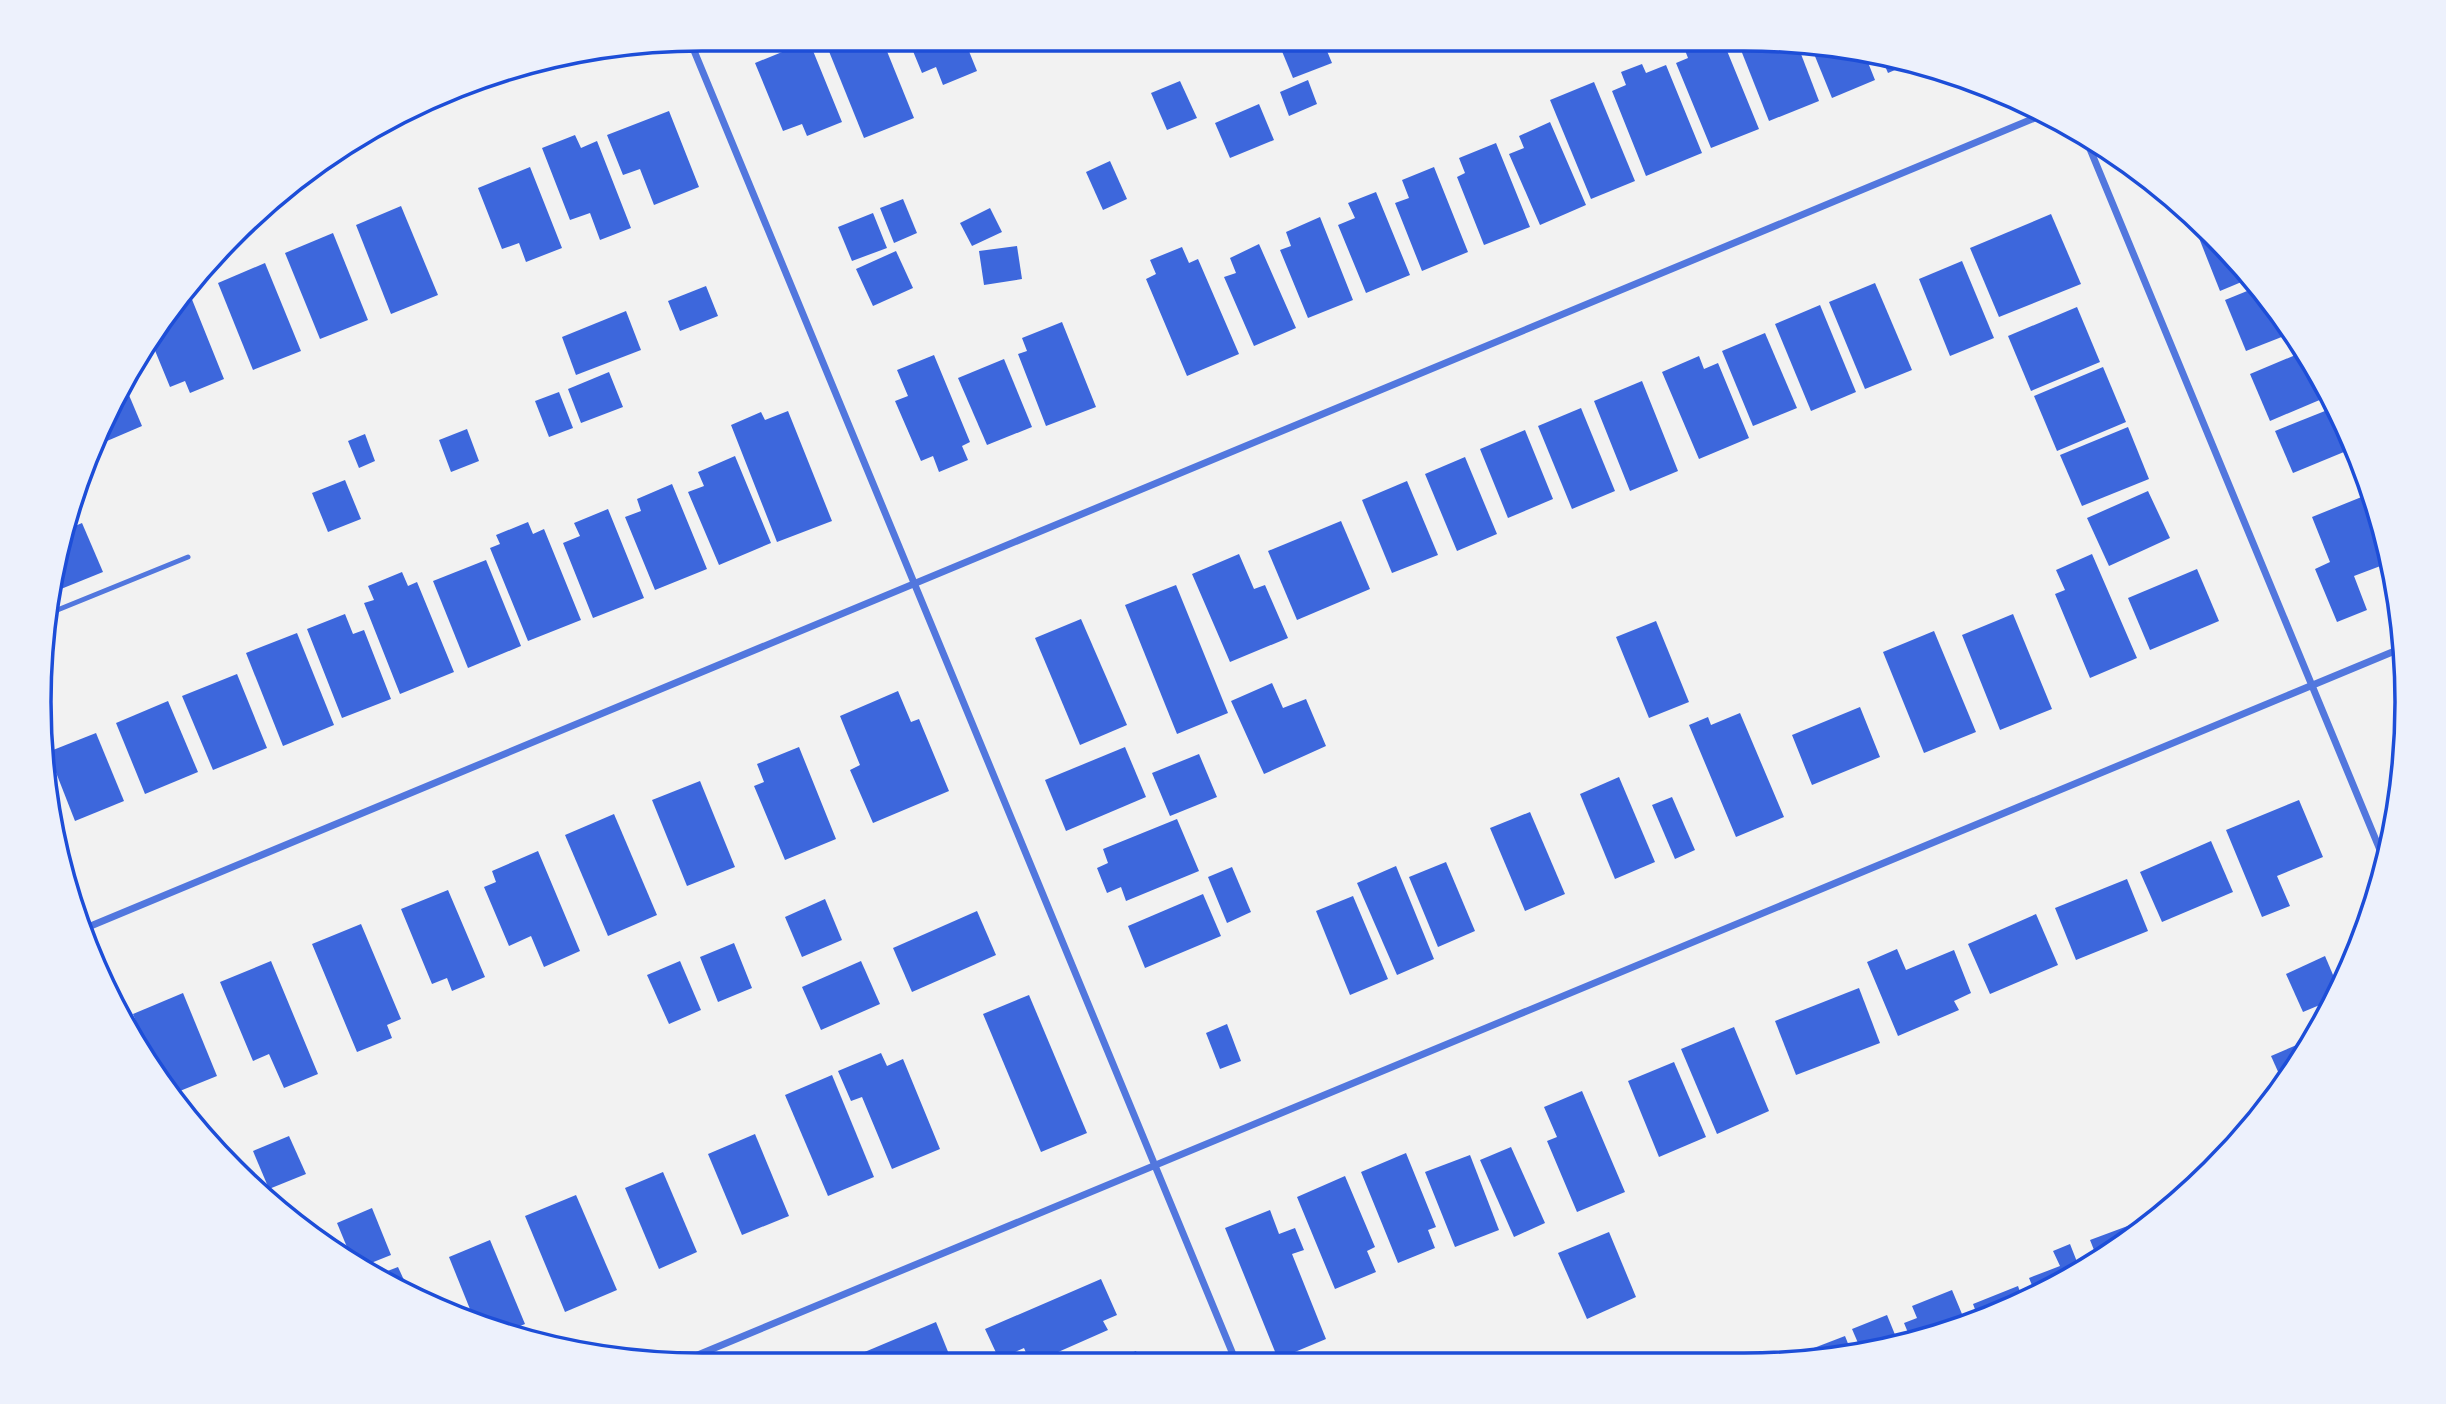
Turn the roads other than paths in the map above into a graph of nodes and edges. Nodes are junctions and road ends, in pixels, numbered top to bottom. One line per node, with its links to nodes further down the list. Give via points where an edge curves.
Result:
1 (694, 51): 5 (street)
2 (2033, 119): 5 (street)
3 (2091, 151): 8 (street)
4 (188, 557): 6 (lane)
5 (915, 583): 10 (street); 11 (street)
6 (57, 610)
7 (2393, 652): 8 (street)
8 (2312, 685): 9 (street); 11 (street)
9 (2379, 847)
10 (91, 926)
11 (1155, 1165): 12 (street); 13 (street)
12 (702, 1353)
13 (1232, 1353)

